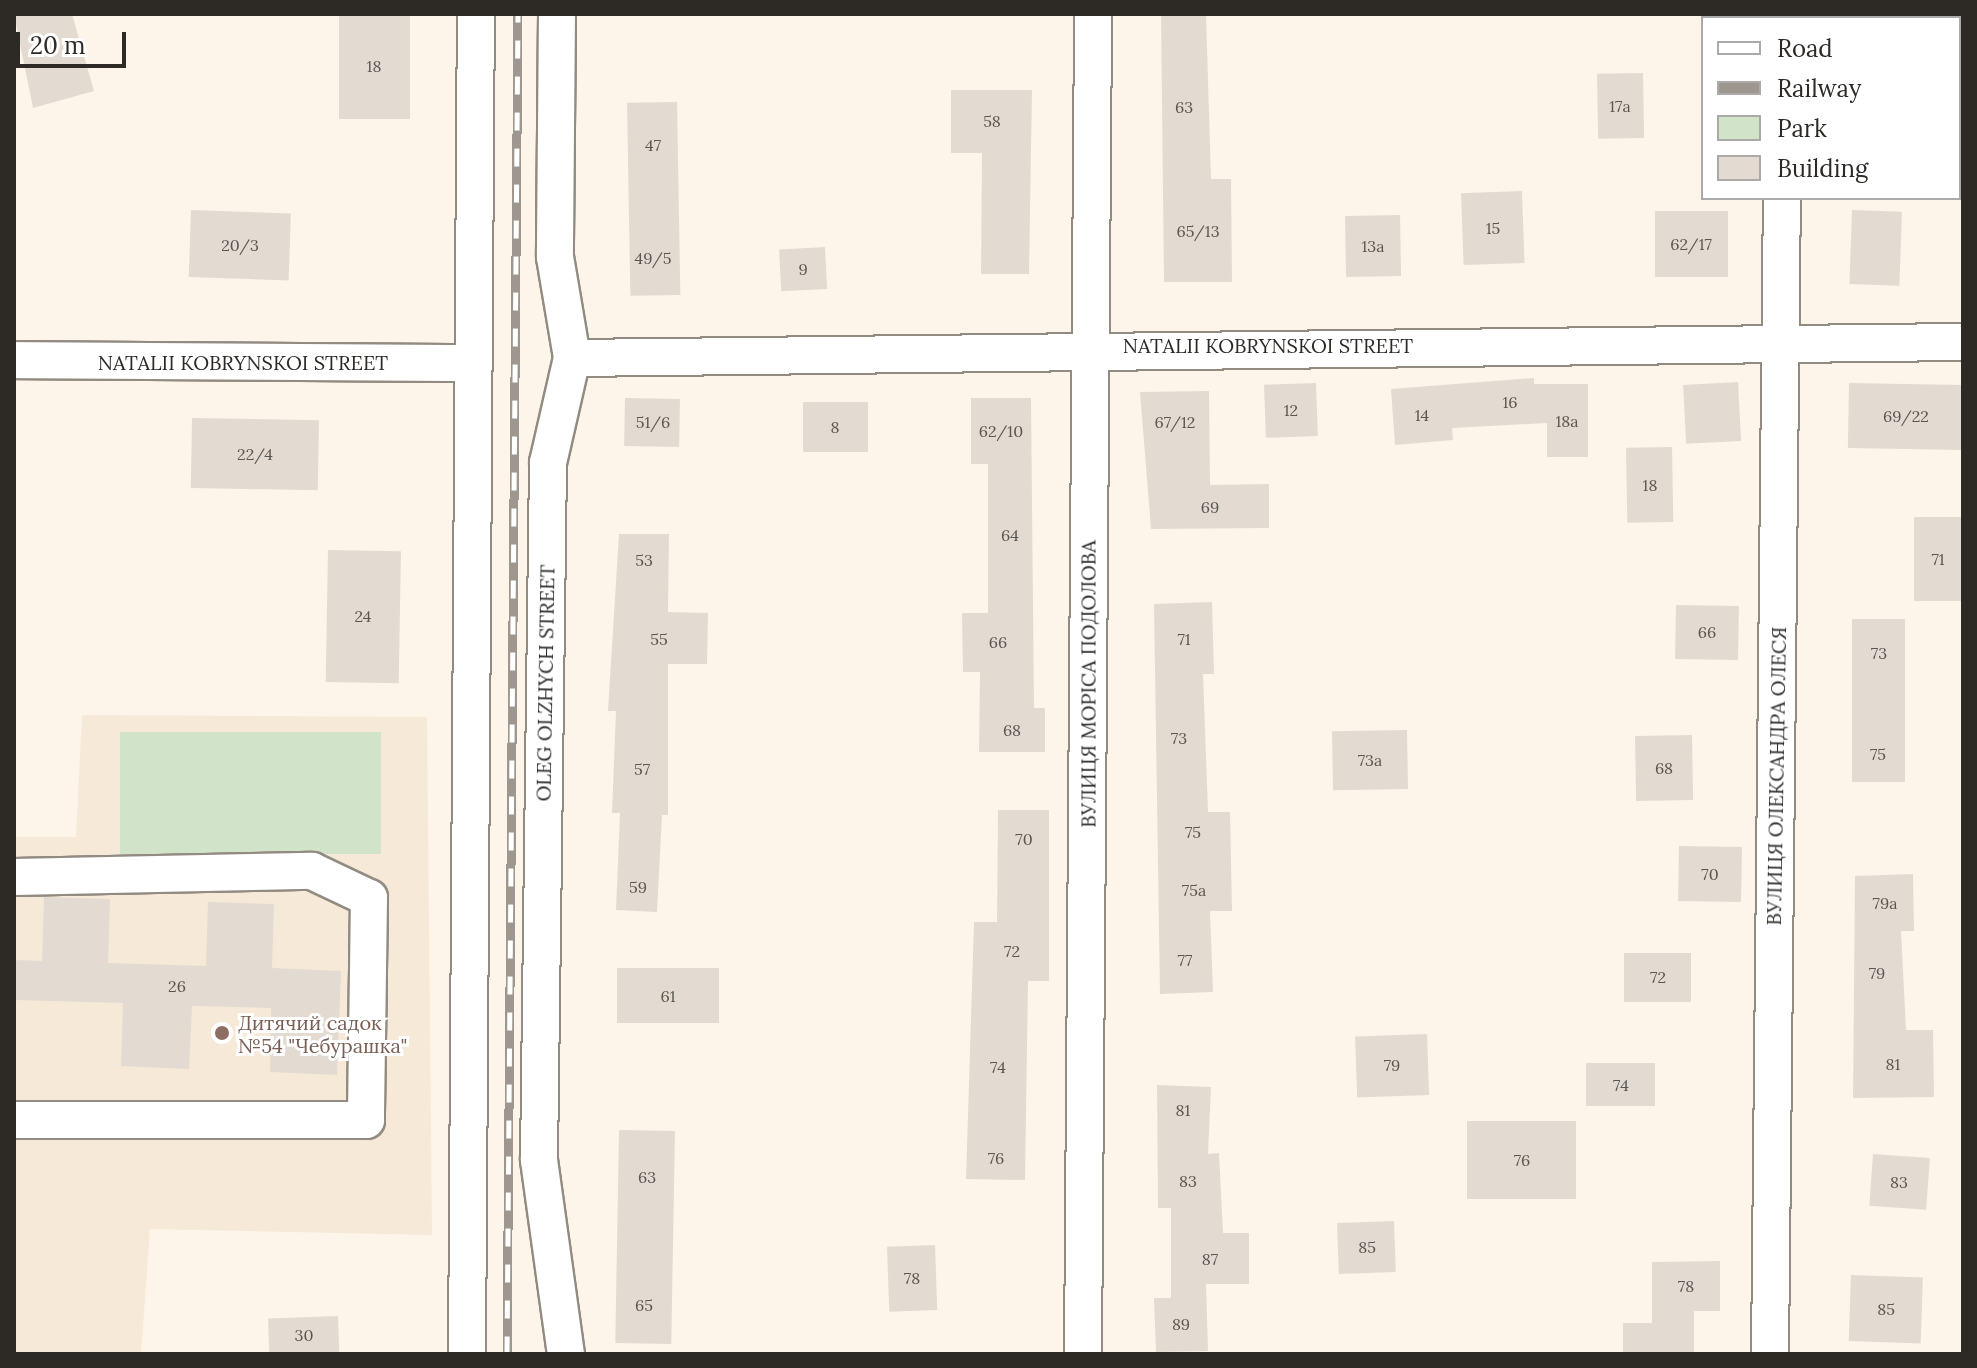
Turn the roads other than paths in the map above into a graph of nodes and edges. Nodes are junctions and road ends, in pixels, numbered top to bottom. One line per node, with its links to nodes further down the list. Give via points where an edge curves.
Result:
1 (476, 14): 10 (street)
2 (557, 14): 8 (street, OLEG OLZHYCH STREET, via 555,257)
3 (1093, 14): 7 (street, ВУЛИЦЯ МОРІСА ПОДОЛОВА)
4 (1782, 200): 5 (street, ВУЛИЦЯ ОЛЕКСАНДРА ОЛЕСЯ)
5 (1780, 341): 6 (street, NATALII KOBRYNSKOI STREET); 7 (street, NATALII KOBRYNSKOI STREET); 16 (street, ВУЛИЦЯ ОЛЕКСАНДРА ОЛЕСЯ)
6 (1963, 342)
7 (1091, 346): 8 (street, NATALII KOBRYNSKOI STREET); 15 (street, ВУЛИЦЯ МОРІСА ПОДОЛОВА)
8 (572, 358): 14 (street, OLEG OLZHYCH STREET, via 548,463 539,1160)
9 (14, 360): 10 (street, NATALII KOBRYNSKOI STREET)
10 (471, 363): 13 (street)
11 (14, 877): 12 (street, via 312,871 369,898 366,1120)
12 (14, 1120)
13 (467, 1354)
14 (566, 1354)
15 (1083, 1354)
16 (1770, 1354)

